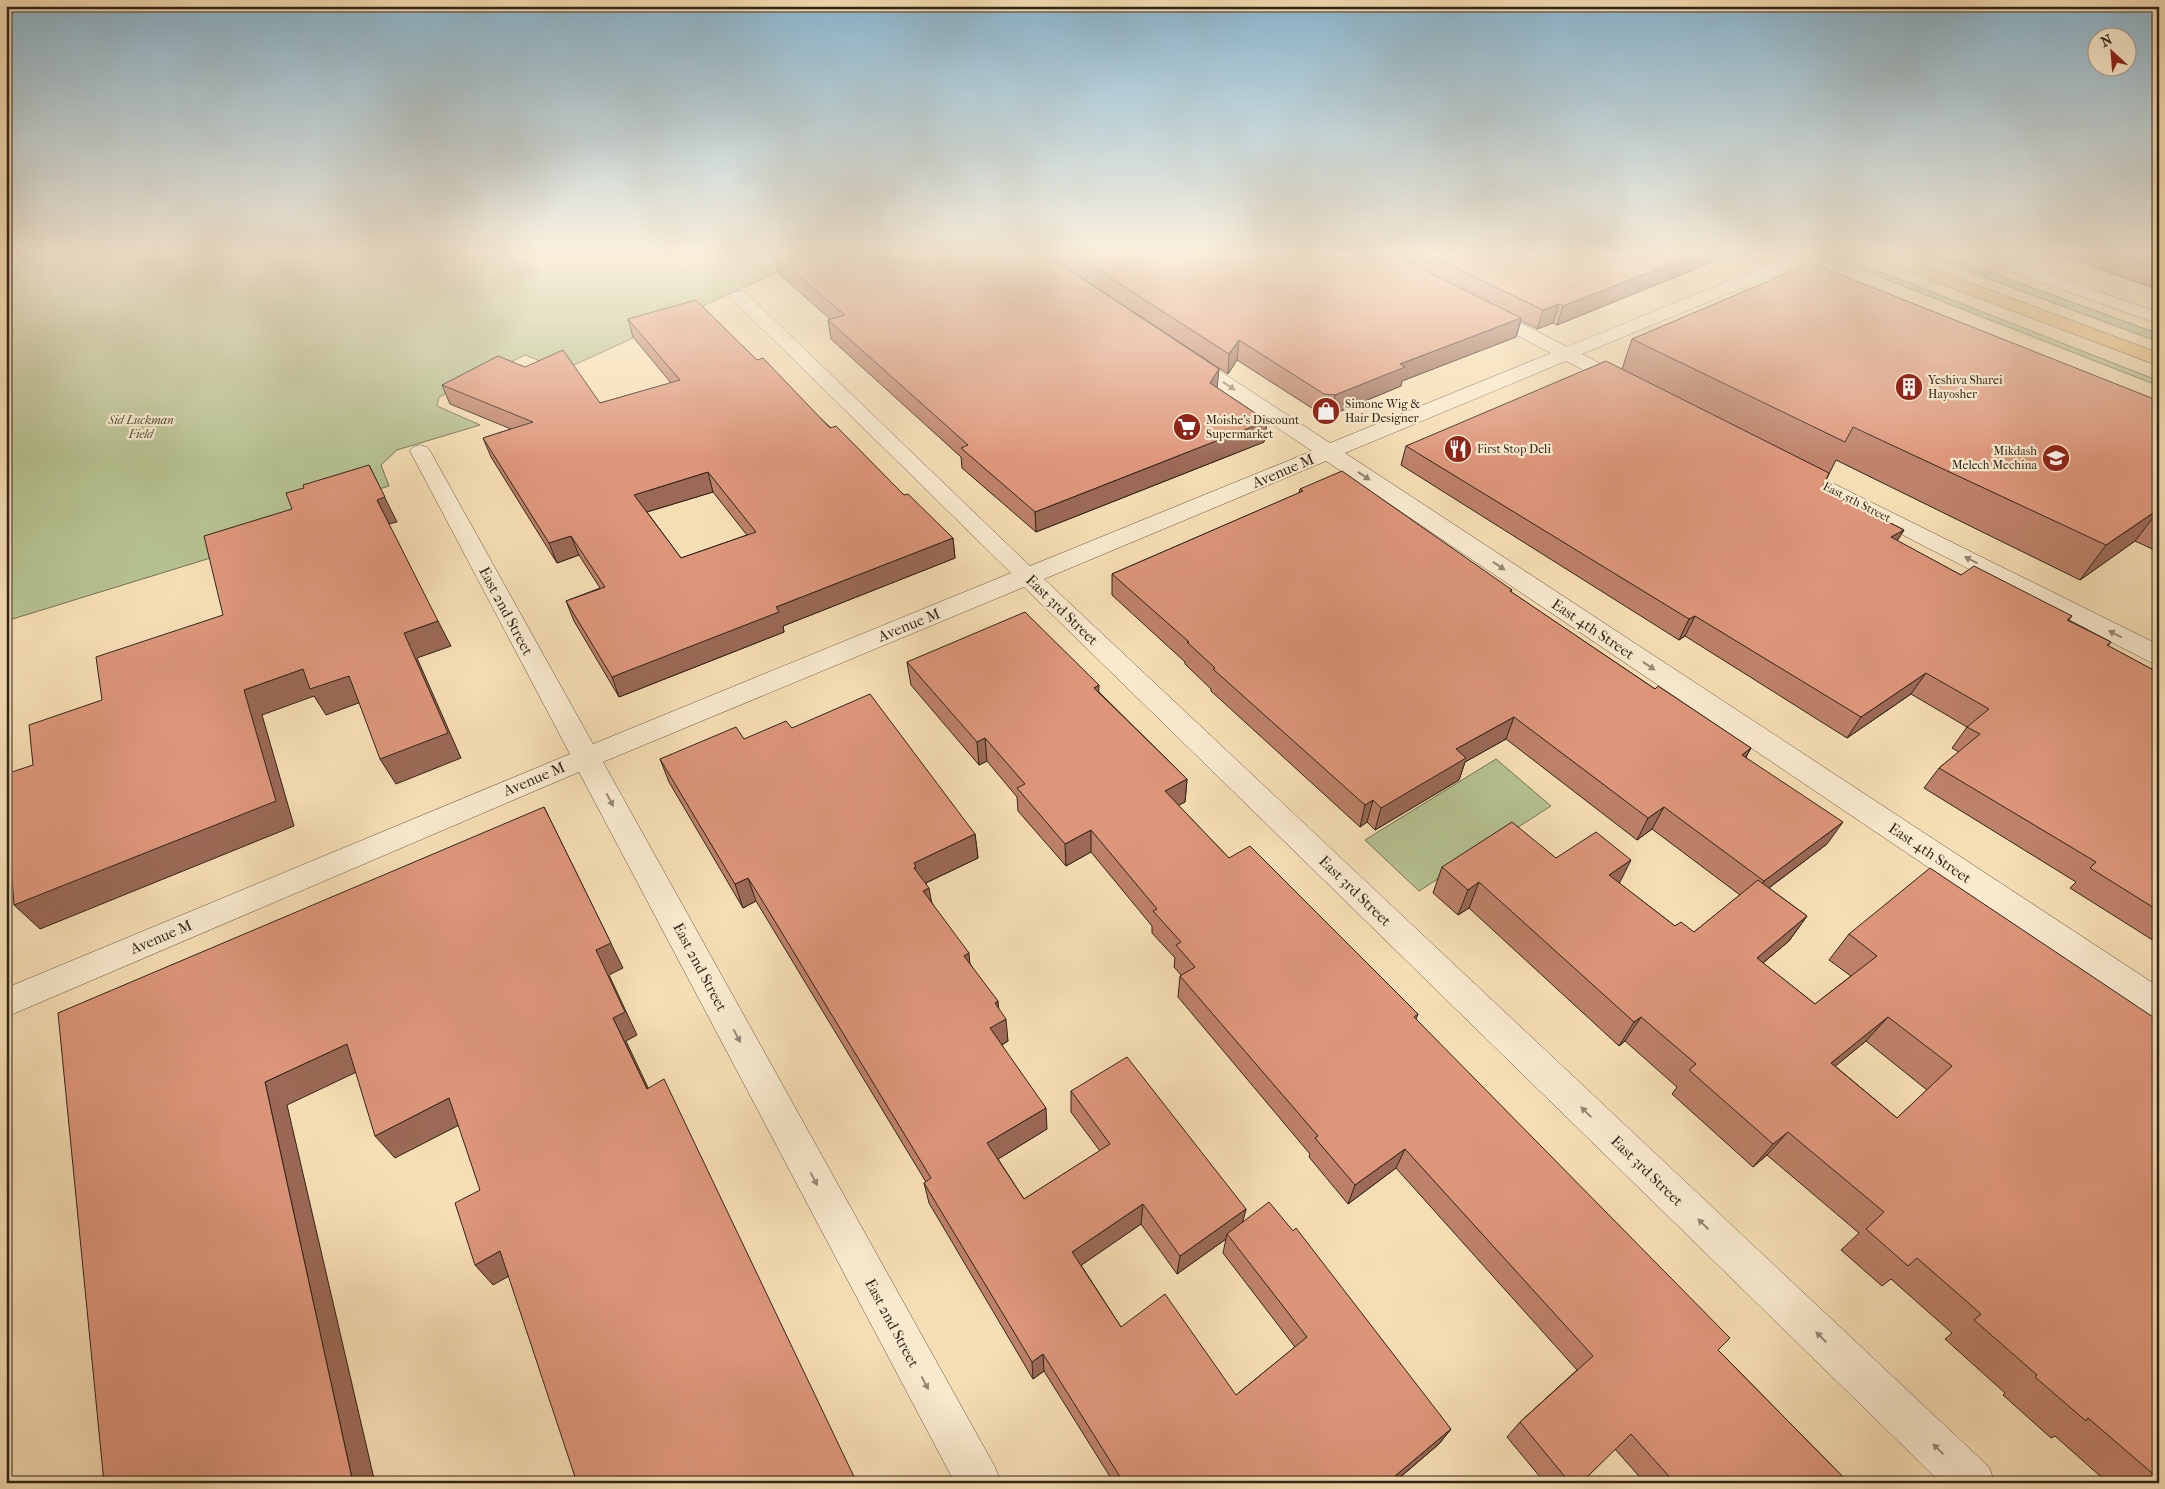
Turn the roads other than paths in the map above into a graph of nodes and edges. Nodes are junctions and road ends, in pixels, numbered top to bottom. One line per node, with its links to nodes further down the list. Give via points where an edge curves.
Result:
1 (765, 321): 12 (street, East 3rd Street)
2 (1503, 321): 6 (street)
3 (1642, 321): 6 (street, Avenue M)
4 (2057, 321): 7 (main road)
5 (1168, 345): 10 (street, East 4th Street, one-way to 10)
6 (1564, 353): 8 (street); 10 (street, Avenue M)
7 (2159, 360)
8 (1638, 391)
9 (420, 451): 14 (street, East 2nd Street)
10 (1328, 452): 12 (street, Avenue M); 16 (street, East 4th Street, one-way to 16)
11 (1770, 458): 13 (street, East 5th Street, one-way to 11)
12 (1027, 576): 14 (street, Avenue M); 18 (street, East 3rd Street, one-way to 12)
13 (2159, 656)
14 (586, 758): 15 (street, Avenue M); 17 (street, East 2nd Street, one-way to 17)
15 (6, 1002)
16 (2159, 1005)
17 (978, 1483)
18 (1973, 1483)

